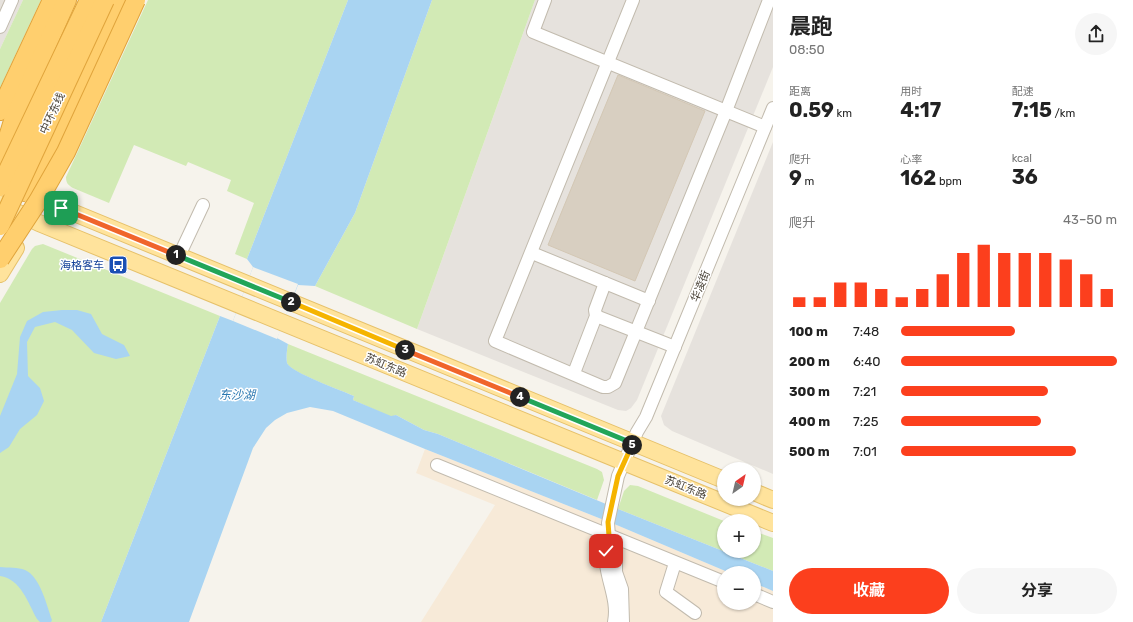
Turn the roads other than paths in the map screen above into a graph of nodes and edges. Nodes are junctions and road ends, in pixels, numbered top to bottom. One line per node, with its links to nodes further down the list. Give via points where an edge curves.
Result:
1 (12, 0): 12 (street)
2 (52, 0): 16 (highway)
3 (67, 0): 16 (highway)
4 (89, 0): 21 (highway, 中环东线, bridge)
5 (105, 0): 27 (highway, 中环东线, bridge)
6 (119, 0): 18 (highway)
7 (136, 0): 31 (highway, bridge, via 66,152)
8 (546, 0): 13 (street, via 533,32)
9 (633, 0): 13 (street)
10 (769, 0): 11 (street); 15 (street)
11 (773, 1)
12 (0, 26)
13 (608, 63): 15 (street); 29 (street)
14 (773, 108): 17 (street, 华凌街)
15 (726, 111): 17 (street); 34 (street)
16 (6, 116): 18 (highway, via 16,131 28,139 44,142); 19 (highway)
17 (765, 127): 37 (street, 华凌街)
18 (56, 138): 22 (highway, via 35,180)
19 (0, 163)
20 (0, 183): 22 (main road, 苏虹东路)
21 (0, 187)
22 (25, 192): 25 (main road); 30 (main road, 苏虹东路)
23 (0, 204): 25 (main road, 苏虹东路)
24 (203, 205): 30 (street)
25 (15, 212): 26 (main road, 苏虹东路); 28 (main road)
26 (34, 221): 32 (main road); 40 (main road, 苏虹东路)
27 (0, 226)
28 (0, 245)
29 (532, 253): 33 (street); 38 (street, via 495,341)
30 (179, 256): 39 (main road, 苏虹东路)
31 (0, 259)
32 (0, 274)
33 (605, 283): 34 (street); 35 (street, via 595,310)
34 (649, 301): 36 (street)
35 (596, 316): 36 (street); 38 (street)
36 (636, 332): 37 (street); 38 (street, via 612,386 603,387)
37 (675, 347): 39 (street, 华凌街, via 646,417)
38 (574, 373)
39 (632, 443): 40 (street, 华凌街); 42 (main road, 苏虹东路)
40 (624, 462): 45 (main road, 苏虹东路); 46 (street, 华凌街, via 618,476 608,522)
41 (437, 465): 46 (street)
42 (717, 477)
43 (761, 495): 44 (main road)
44 (773, 500)
45 (773, 523)
46 (609, 536): 47 (street); 52 (street, via 606,551 615,604); 53 (street, via 616,552 616,572 622,589)
47 (675, 563): 48 (street); 51 (street, via 666,592)
48 (717, 579)
49 (761, 597): 50 (street)
50 (773, 602)
51 (695, 613)
52 (614, 622)
53 (623, 622)

